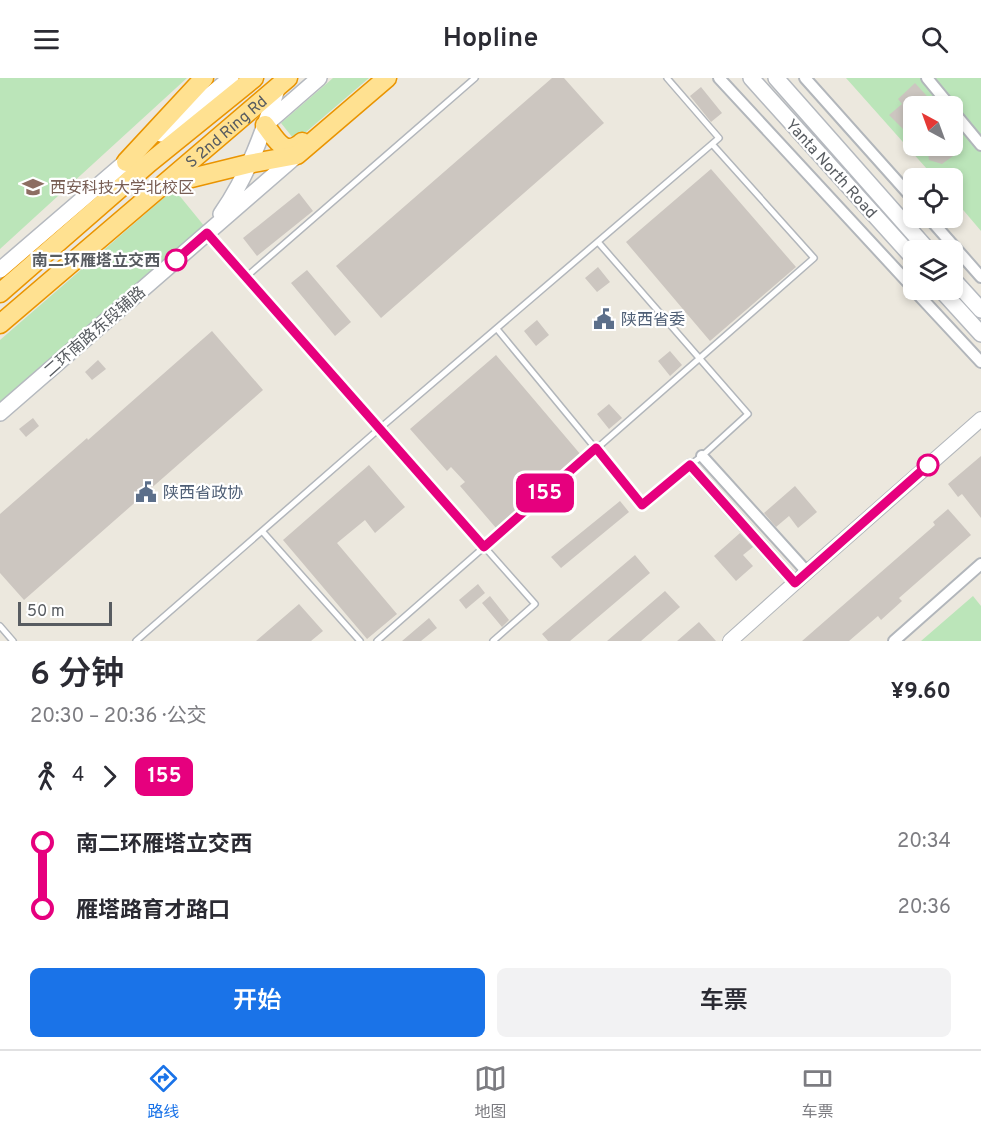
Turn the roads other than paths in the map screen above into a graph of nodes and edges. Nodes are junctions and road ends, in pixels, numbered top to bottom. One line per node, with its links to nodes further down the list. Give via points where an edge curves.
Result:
1 (204, 78): 21 (highway)
2 (231, 78): 21 (main road)
3 (254, 78): 35 (highway, S 2nd Ring Rd)
4 (319, 78): 17 (main road)
5 (376, 78): 17 (highway, via 297,147 283,147)
6 (387, 78): 20 (highway)
7 (476, 78): 31 (lane)
8 (667, 78): 18 (lane, via 719,138)
9 (719, 78): 32 (street)
10 (751, 78): 29 (main road, Yanta North Road)
11 (776, 78): 27 (main road, Yanta North Road)
12 (805, 78): 24 (street)
13 (927, 78): 15 (street)
14 (283, 82): 17 (main road); 23 (highway, S 2nd Ring Rd)
15 (942, 96)
16 (963, 123): 19 (street)
17 (265, 125): 22 (main road)
18 (712, 144): 28 (lane); 42 (lane, via 814,258)
19 (981, 145)
20 (297, 155): 22 (highway); 26 (main road, 二环南路东段辅路)
21 (126, 162): 30 (main road)
22 (248, 164): 23 (highway); 26 (main road, via 231,200)
23 (162, 185): 39 (highway, S 2nd Ring Rd)
24 (903, 188)
25 (937, 228): 33 (street)
26 (207, 233): 31 (lane); 44 (main road, 二环南路东段辅路)
27 (919, 240)
28 (598, 242): 40 (lane); 42 (lane)
29 (903, 247)
30 (0, 270)
31 (246, 277): 46 (lane)
32 (903, 277)
33 (981, 277)
34 (963, 290): 38 (main road)
35 (0, 293)
36 (924, 300): 43 (street)
37 (950, 300): 41 (main road)
38 (981, 310)
39 (0, 324)
40 (496, 329): 46 (lane); 47 (lane)
41 (981, 334)
42 (699, 358): 47 (lane); 48 (lane, via 748,414)
43 (981, 362)
44 (0, 413)
45 (981, 419): 53 (street)
46 (379, 429): 50 (lane); 51 (lane)
47 (596, 448): 49 (lane, via 642,505); 51 (lane)
48 (702, 456): 49 (lane); 53 (street)
49 (690, 465): 54 (street)
50 (262, 531): 57 (lane); 58 (lane)
51 (484, 547): 59 (lane); 60 (lane, via 535,604)
52 (981, 564): 62 (street)
53 (807, 572): 54 (street)
54 (795, 583): 61 (street)
55 (0, 626): 56 (lane)
56 (13, 641)
57 (135, 641)
58 (360, 641)
59 (377, 641)
60 (493, 641)
61 (730, 641)
62 (894, 641)

